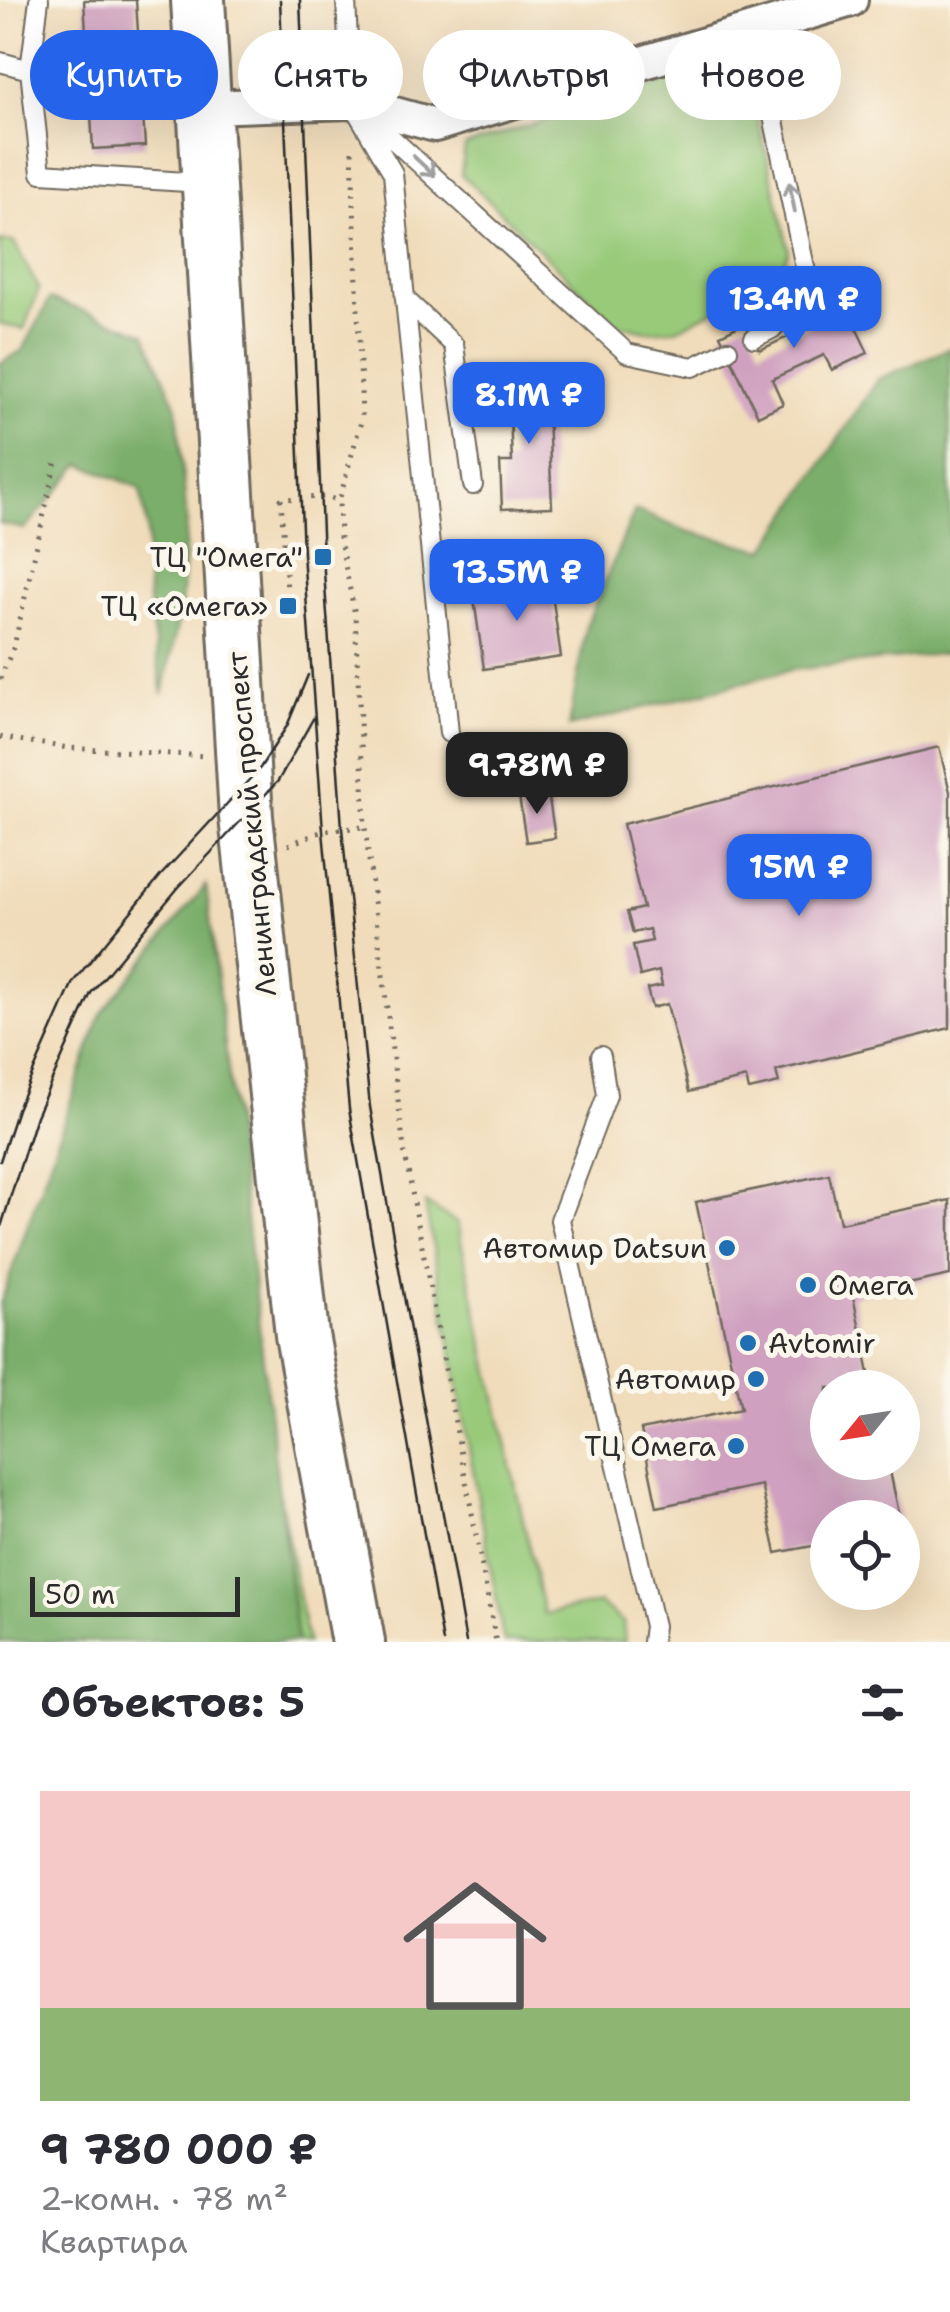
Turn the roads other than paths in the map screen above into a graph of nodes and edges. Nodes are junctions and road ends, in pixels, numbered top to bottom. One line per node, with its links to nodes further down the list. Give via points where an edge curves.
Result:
1 (40, 0): 5 (lane)
2 (198, 0): 6 (main road, Ленинградский проспект)
3 (346, 0): 7 (lane)
4 (852, 0): 8 (street)
5 (36, 30)
6 (200, 30)
7 (347, 30)
8 (752, 30)
9 (665, 56): 12 (street, via 435,126)
10 (0, 62): 11 (lane)
11 (30, 70)
12 (403, 117)
13 (35, 120): 18 (lane, via 41,173)
14 (205, 120): 18 (main road, Ленинградский проспект)
15 (362, 120): 19 (lane, via 394,173)
16 (371, 120): 21 (lane, one-way to 21, via 626,353 692,367)
17 (775, 120): 20 (lane, one-way to 17, via 772,330 809,286)
18 (209, 183): 25 (main road, Ленинградский проспект, via 250,862 302,1335)
19 (405, 299): 22 (lane, via 454,345); 23 (lane)
20 (754, 338)
21 (728, 350)
22 (472, 485)
23 (449, 734)
24 (602, 1056): 26 (lane, via 607,1095 560,1220 654,1626)
25 (358, 1642)
26 (652, 1642)

